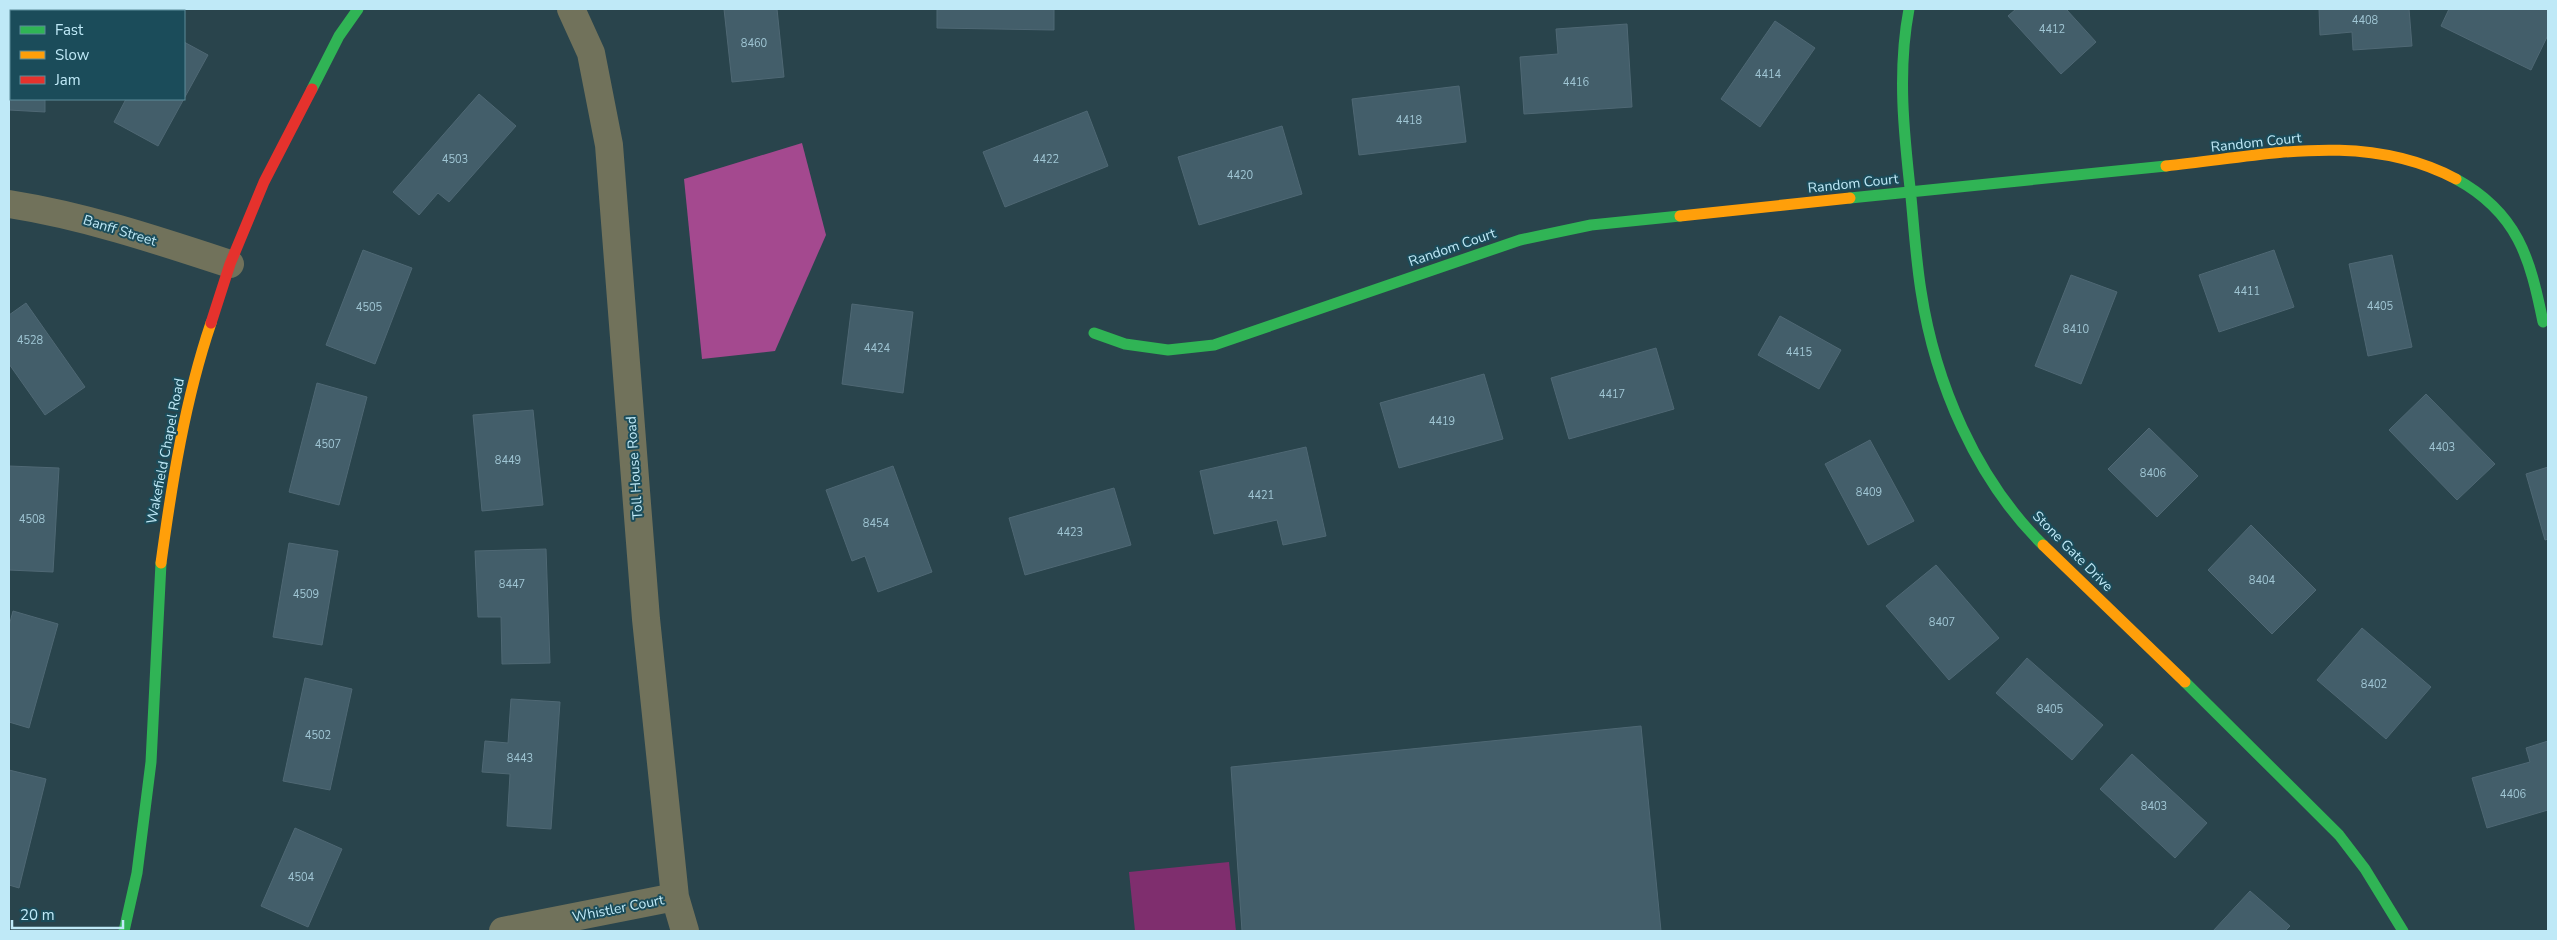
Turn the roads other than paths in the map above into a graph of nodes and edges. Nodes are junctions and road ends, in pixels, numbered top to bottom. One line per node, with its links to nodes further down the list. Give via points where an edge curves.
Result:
1 (358, 9): 6 (street, Wakefield Chapel Road, via 340,36 264,182)
2 (571, 9): 9 (street, Toll House Road, via 591,54 609,145 645,609)
3 (1909, 9): 4 (street, Stone Gate Drive, via 1903,41 1902,118)
4 (1909, 193): 7 (street, Random Court, via 2330,149 2380,152 2427,165 2467,184 2496,207 2519,239 2534,274); 8 (street, Random Court, via 1590,225 1520,240 1214,345 1168,350 1125,344); 13 (street, Stone Gate Drive, via 1921,290 1934,352 1955,411 1986,474 2030,532 2339,835)
5 (9, 204): 6 (street, Banff Street, via 109,225)
6 (230, 264): 10 (street, Wakefield Chapel Road, via 198,362 170,497 159,580 151,762 137,873)
7 (2543, 322)
8 (1094, 333)
9 (675, 897): 11 (street, Whistler Court); 12 (street, Toll House Road)
10 (124, 931)
11 (503, 931)
12 (685, 931)
13 (2404, 931)

